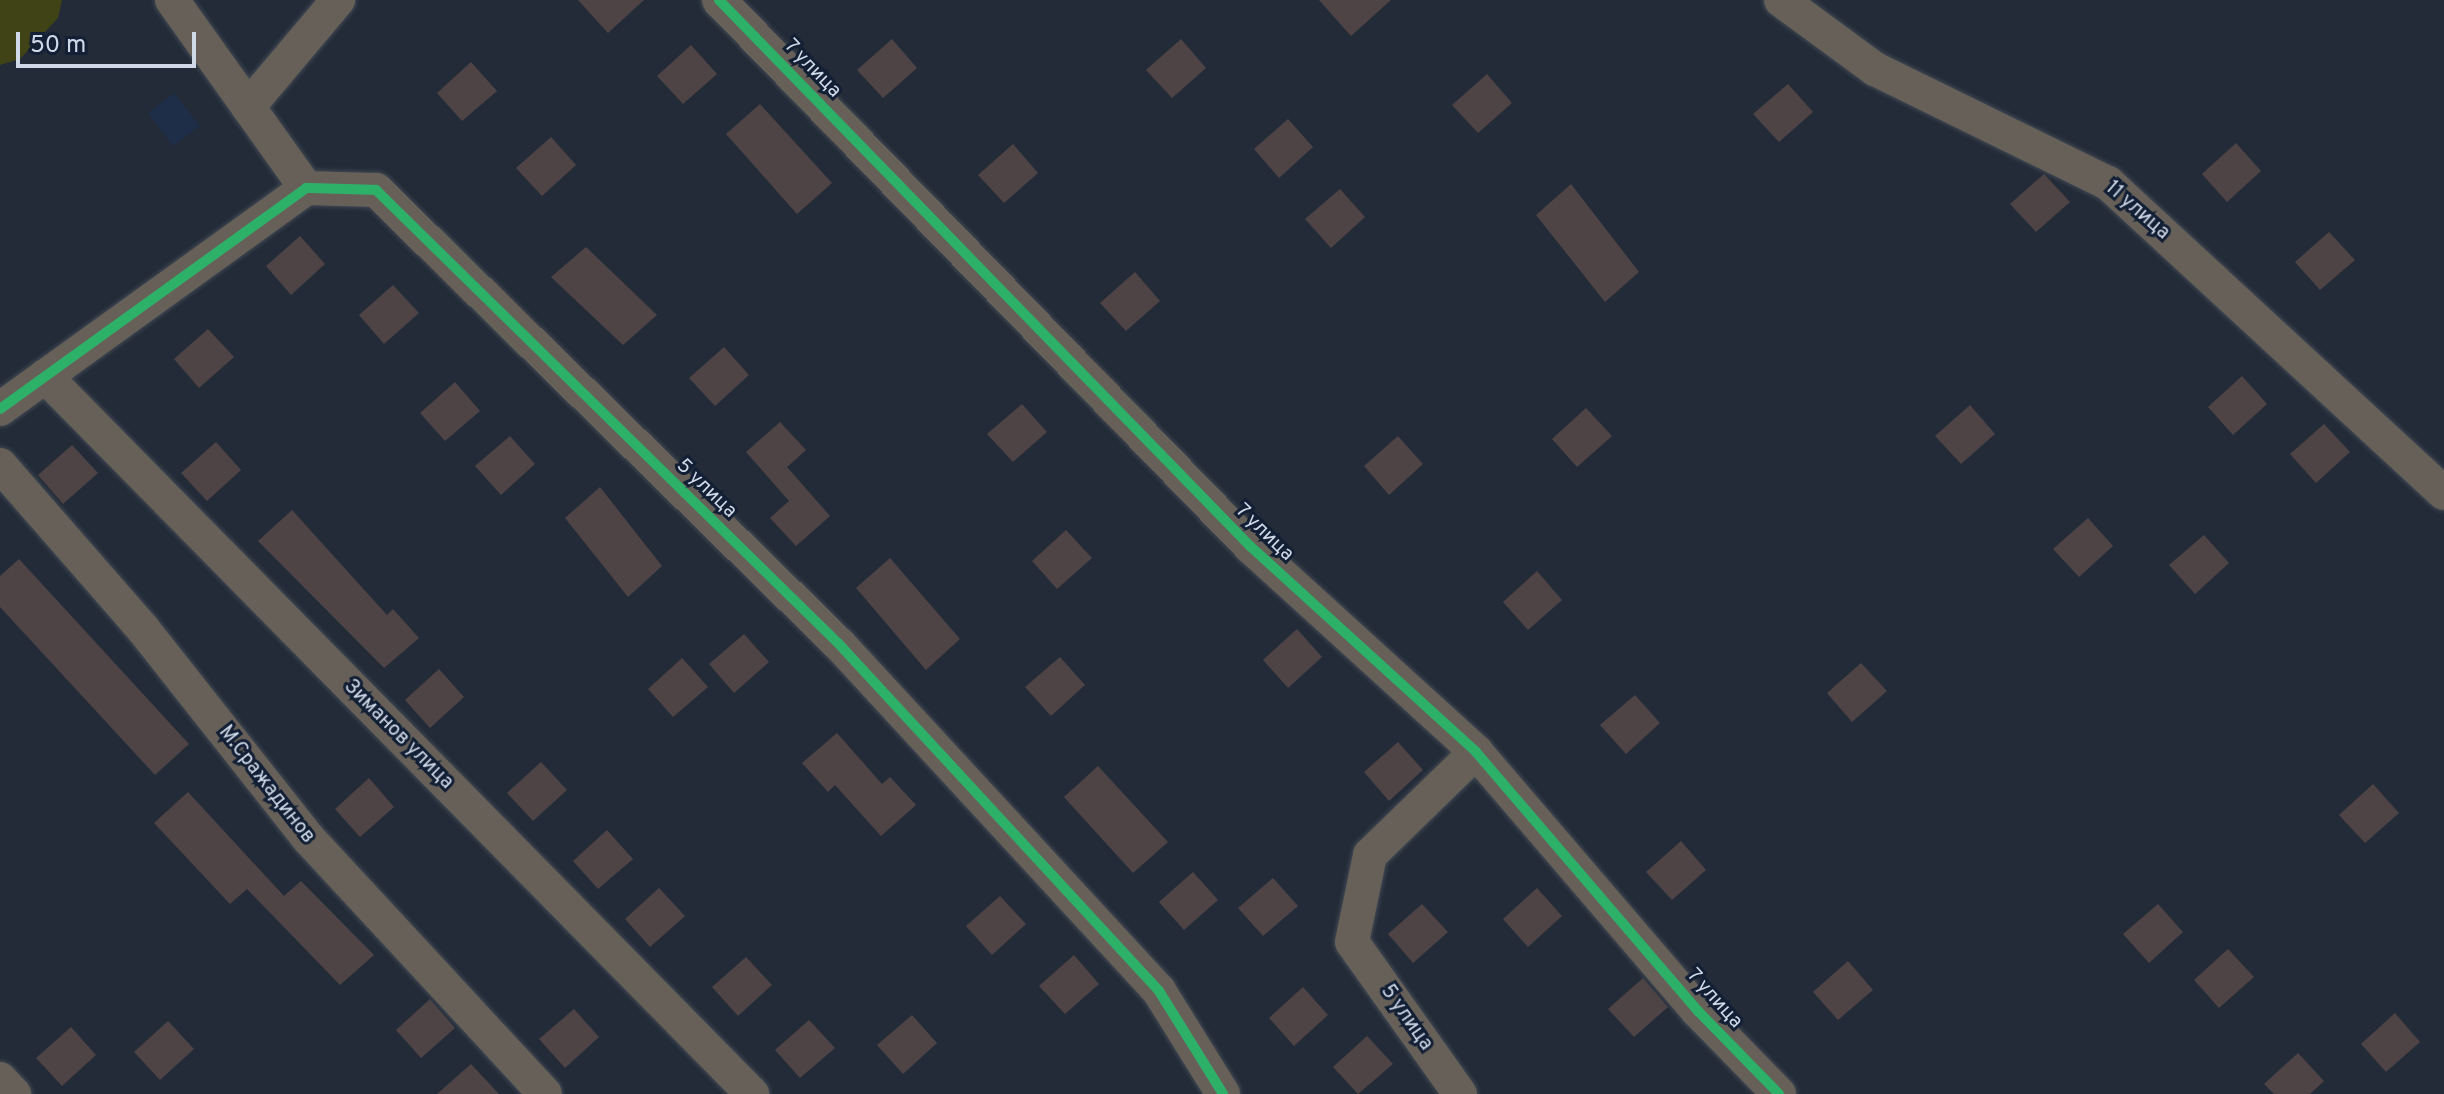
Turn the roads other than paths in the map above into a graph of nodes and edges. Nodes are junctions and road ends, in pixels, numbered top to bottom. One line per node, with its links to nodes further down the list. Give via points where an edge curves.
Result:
1 (172, 0): 5 (street)
2 (338, 0): 5 (street)
3 (719, 0): 11 (street, 7 улица, via 1250,546)
4 (1781, 0): 10 (street, 11 улица, via 1875,69 2108,183)
5 (248, 107): 6 (street)
6 (306, 188): 7 (street); 16 (street, 5 улица, via 376,190 839,644 1159,991)
7 (45, 376): 8 (street); 15 (street, Зиманов улица)
8 (0, 409)
9 (0, 465): 14 (street, М.Сражадинов, via 143,629 309,839)
10 (2444, 493)
11 (1476, 752): 17 (street, 5 улица, via 1370,855 1352,942); 18 (street, 7 улица, via 1698,1011)
12 (0, 1079): 13 (street)
13 (14, 1094)
14 (545, 1094)
15 (752, 1094)
16 (1223, 1094)
17 (1460, 1094)
18 (1779, 1094)

